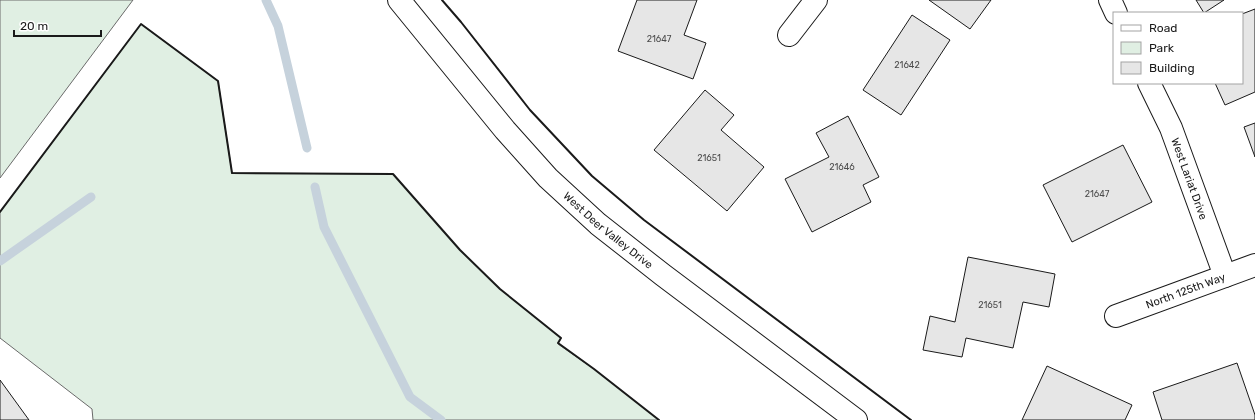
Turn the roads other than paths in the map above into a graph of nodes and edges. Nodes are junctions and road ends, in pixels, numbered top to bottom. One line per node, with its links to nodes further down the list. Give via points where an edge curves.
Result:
1 (399, 0): 10 (street, West Deer Valley Drive, via 505,130 548,178 598,224)
2 (816, 0): 5 (street)
3 (1110, 0): 4 (street)
4 (1116, 12)
5 (789, 35)
6 (1149, 84): 8 (street, West Lariat Drive, via 1170,128)
7 (1255, 266): 8 (street, North 125th Way)
8 (1225, 276): 9 (street, North 125th Way)
9 (1116, 316)
10 (856, 420)

